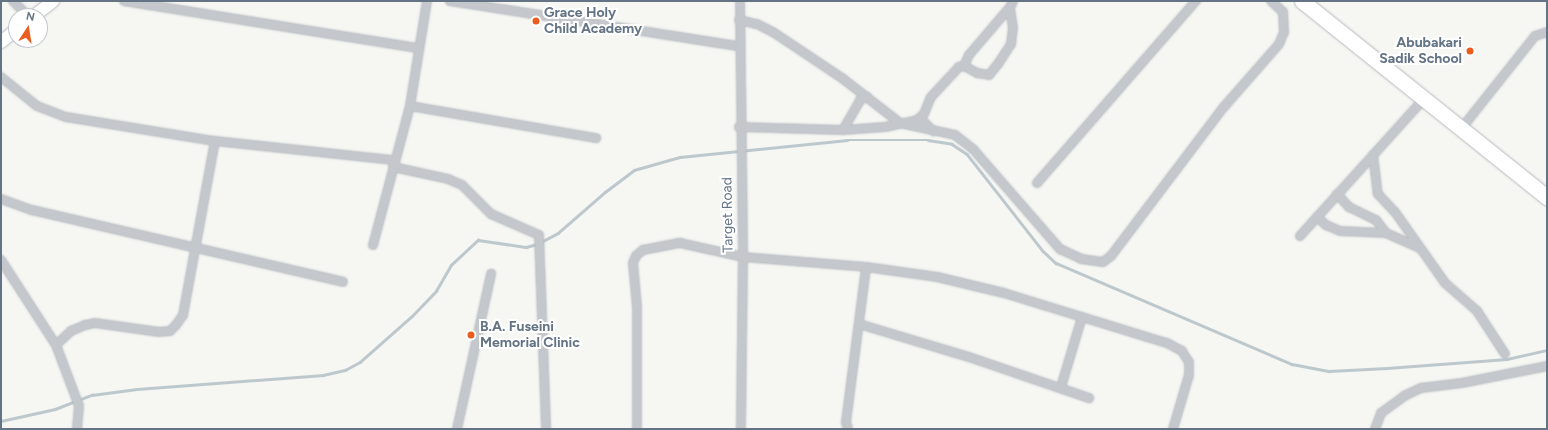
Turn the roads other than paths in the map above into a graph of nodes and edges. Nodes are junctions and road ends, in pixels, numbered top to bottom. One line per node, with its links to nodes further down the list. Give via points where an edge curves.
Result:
1 (53, 1): 10 (main road)
2 (124, 1): 14 (street)
3 (427, 1): 14 (street)
4 (450, 1): 13 (street)
5 (740, 1): 11 (street, Target Road)
6 (1196, 1): 30 (street)
7 (1270, 1): 25 (street, via 1283,12 1284,32 1279,44 1223,108 1103,262 1080,259 1060,249 974,149 955,135)
8 (1302, 1): 18 (highway)
9 (1011, 4): 15 (street, via 969,55); 15 (street, via 1013,36 1006,53 989,75 977,73)
10 (44, 8)
11 (739, 20): 13 (street, Target Road); 17 (street, via 757,24 773,32)
12 (1547, 32): 22 (street, via 1535,36)
13 (738, 46): 23 (street, Target Road)
14 (417, 48): 19 (street)
15 (964, 66): 20 (street, via 959,67 931,97 924,114)
16 (1, 77): 27 (street, via 37,106 50,113)
17 (867, 97): 21 (street); 24 (street, via 860,100)
18 (1424, 99): 22 (highway); 28 (street)
19 (410, 106): 26 (street); 29 (street)
20 (917, 120): 21 (street); 25 (street, via 924,122)
21 (900, 123): 24 (street, via 885,128); 25 (street)
22 (1461, 129): 32 (highway)
23 (739, 130): 24 (street); 40 (street, Target Road)
24 (843, 130)
25 (934, 132)
26 (596, 138)
27 (215, 141): 29 (street); 38 (street)
28 (1372, 155): 31 (street); 39 (street, via 1378,194 1395,212)
29 (394, 163): 37 (street); 54 (street, via 462,185 491,214 539,235)
30 (1037, 183)
31 (1337, 194): 34 (street); 35 (street, via 1349,207 1376,220)
32 (1547, 197)
33 (1, 199): 38 (street, via 32,210)
34 (1317, 218): 35 (street, via 1340,231); 36 (street)
35 (1386, 233): 39 (street)
36 (1300, 236)
37 (373, 245)
38 (195, 246): 44 (street); 47 (street, via 182,315 170,331 160,332 95,323 72,331)
39 (1420, 248): 48 (street, via 1445,283 1477,311)
40 (743, 257): 42 (street); 55 (street, via 680,243 643,250 636,256 633,263 637,307); 56 (street, Target Road)
41 (1, 260): 47 (street)
42 (866, 267): 45 (street, via 937,277); 46 (street)
43 (491, 274): 53 (street)
44 (343, 282)
45 (1082, 317): 50 (street); 58 (street, via 1167,343 1182,351 1189,362 1189,375)
46 (859, 324): 50 (street); 57 (street, via 846,422)
47 (56, 345): 52 (street, via 79,406)
48 (1505, 354)
49 (1547, 366): 59 (street, via 1462,383 1421,388 1404,396 1381,413)
50 (1061, 387): 51 (street)
51 (1089, 398)
52 (77, 429)
53 (457, 429)
54 (546, 429)
55 (638, 429)
56 (741, 429)
57 (848, 429)
58 (1173, 429)
59 (1375, 429)

